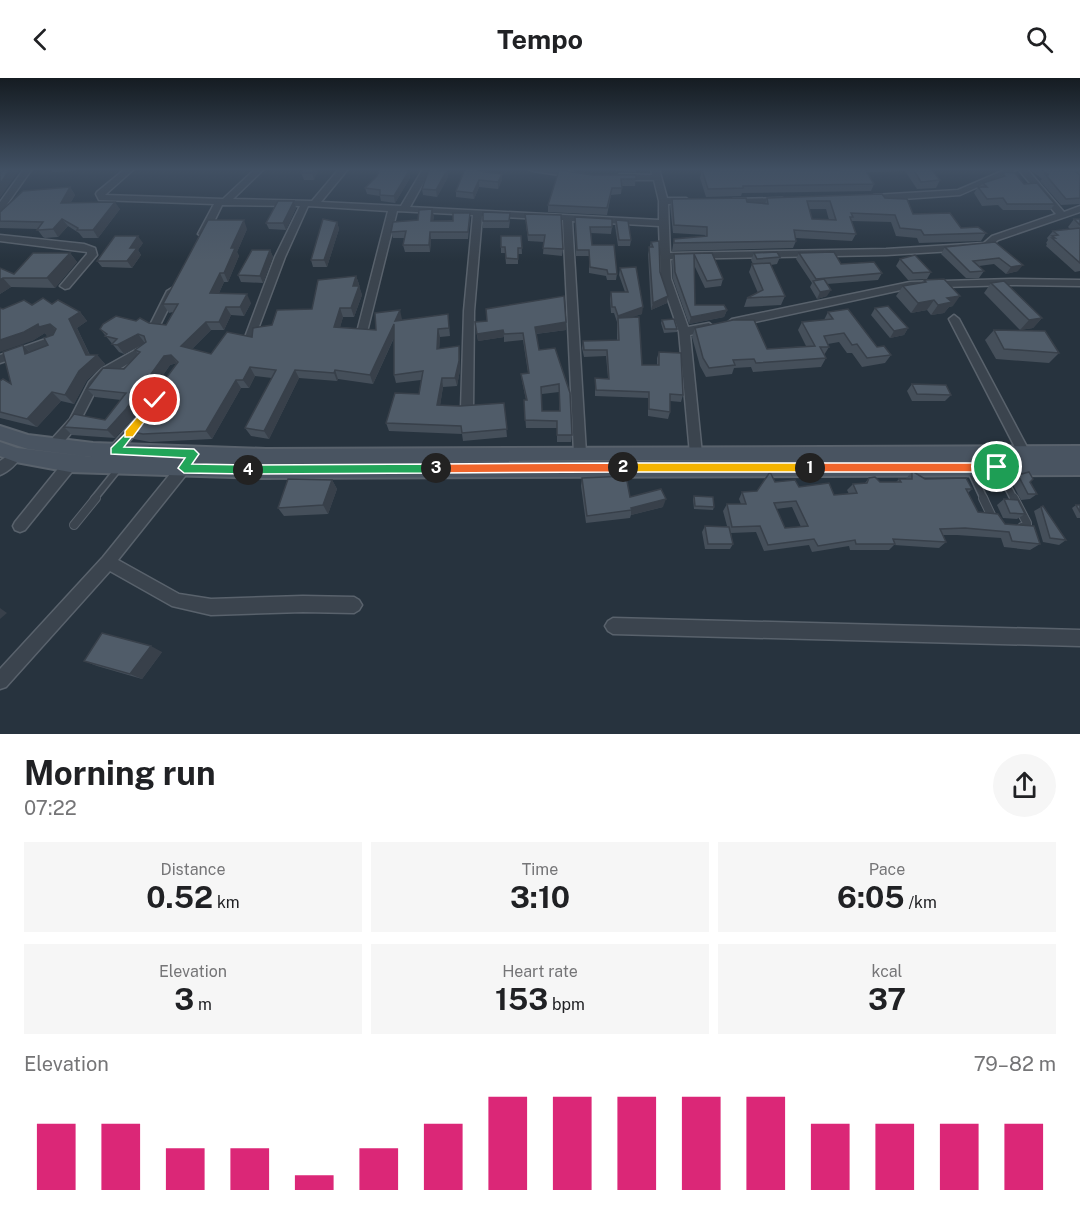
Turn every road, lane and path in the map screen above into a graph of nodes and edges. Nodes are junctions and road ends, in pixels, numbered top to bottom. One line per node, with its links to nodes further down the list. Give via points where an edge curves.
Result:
1 (141, 200): 10 (street)
2 (226, 200): 10 (street)
3 (313, 200): 11 (street)
4 (404, 200): 12 (street)
5 (796, 200): 9 (street)
6 (1049, 200): 15 (street)
7 (663, 201): 8 (street); 17 (street)
8 (692, 202)
9 (724, 202)
10 (222, 203): 11 (street); 19 (street)
11 (309, 204): 12 (street); 28 (street, via 280,257)
12 (398, 208): 14 (street); 26 (street)
13 (1080, 209): 15 (street)
14 (478, 213): 16 (street); 32 (street, via 469,311)
15 (1062, 215): 20 (street, via 995,238 987,246)
16 (567, 219): 17 (street); 38 (street)
17 (662, 223): 20 (street)
18 (0, 238): 23 (street, via 92,250)
19 (198, 244)
20 (664, 256): 27 (street, via 666,279)
21 (1080, 283): 27 (street, via 910,285)
22 (176, 284): 25 (street)
23 (65, 286)
24 (954, 319): 36 (street)
25 (155, 325)
26 (362, 332)
27 (684, 332): 40 (street)
28 (250, 337)
29 (57, 339): 31 (street)
30 (144, 349): 35 (street, via 99,379 74,422)
31 (0, 359)
32 (467, 409)
33 (144, 415): 41 (street)
34 (0, 433): 35 (main road)
35 (53, 446): 41 (main road)
36 (1023, 451): 39 (main road); 40 (main road)
37 (8, 452): 43 (main road); 47 (street)
38 (580, 453): 40 (main road); 42 (main road, via 266,456)
39 (1080, 453)
40 (696, 454)
41 (117, 459): 42 (main road); 43 (main road); 49 (lane)
42 (189, 461): 46 (main road); 52 (street)
43 (70, 464): 50 (street)
44 (997, 467): 45 (main road); 46 (main road); 51 (lane, via 1027,523)
45 (1080, 467)
46 (969, 468): 48 (lane)
47 (0, 469)
48 (998, 524)
49 (74, 525)
50 (20, 526)
51 (1014, 526)
52 (108, 562): 53 (street, via 177,601 211,607); 56 (street)
53 (354, 605)
54 (613, 626): 55 (street)
55 (1080, 638)
56 (0, 681)

